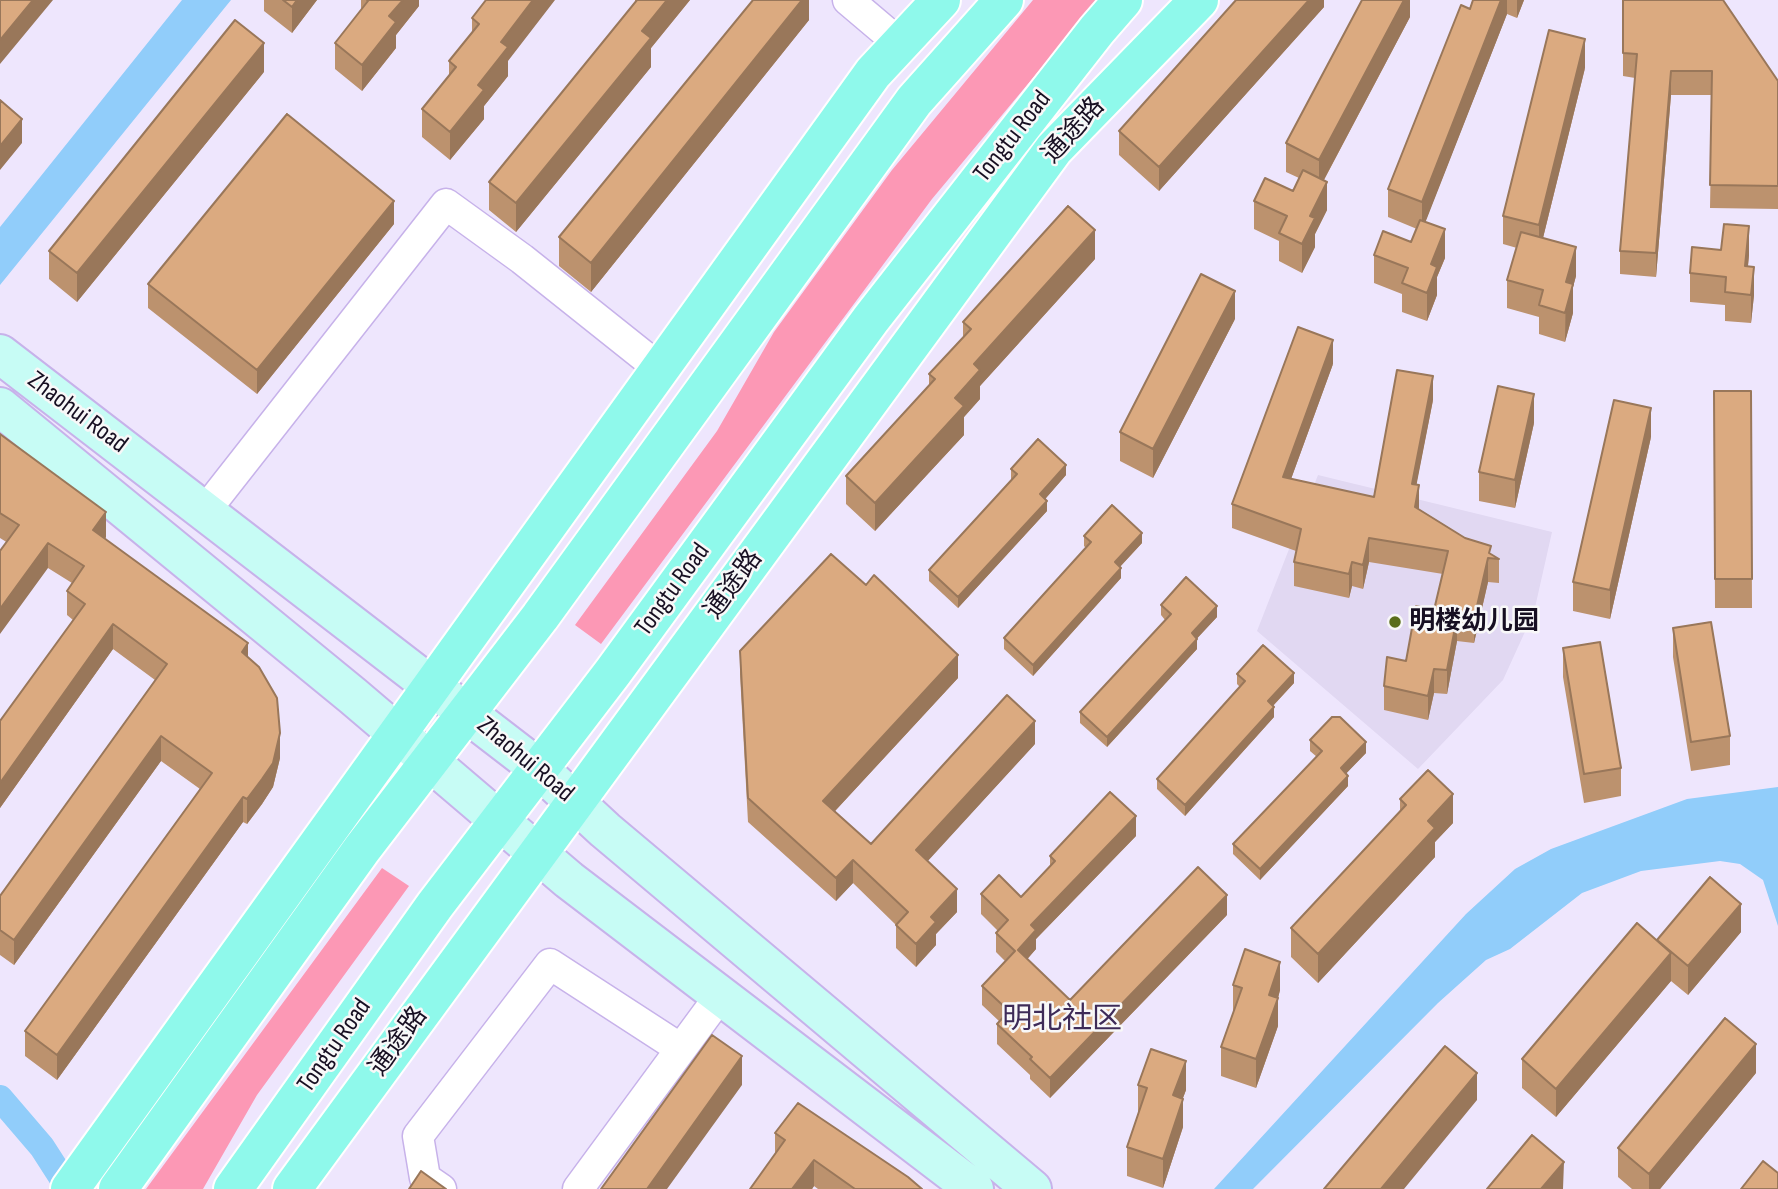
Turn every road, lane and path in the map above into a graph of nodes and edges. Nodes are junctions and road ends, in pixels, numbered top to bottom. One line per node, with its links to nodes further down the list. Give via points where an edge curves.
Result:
1 (848, 0): 6 (street)
2 (941, 0): 6 (main road)
3 (1004, 0): 12 (main road, via 914,101)
4 (1124, 0): 15 (main road, Tongtu Road, via 871,319)
5 (1199, 0): 16 (main road, 通途路, via 1054,149)
6 (900, 44): 8 (main road, via 873,72)
7 (0, 354): 10 (main road, Zhaohui Road)
8 (660, 369): 10 (street, via 446,204); 11 (main road)
9 (0, 407): 13 (main road, Zhaohui Road)
10 (205, 511): 11 (main road, Zhaohui Road)
11 (432, 684): 12 (main road, Zhaohui Road); 13 (main road)
12 (468, 712): 14 (main road); 15 (main road, Zhaohui Road)
13 (396, 734): 14 (main road, Zhaohui Road); 21 (main road)
14 (429, 762): 17 (main road, Zhaohui Road); 22 (main road)
15 (538, 768): 16 (main road, Zhaohui Road); 17 (main road, Tongtu Road)
16 (575, 802): 18 (main road, 通途路); 28 (main road, Zhaohui Road)
17 (499, 822): 18 (main road, Zhaohui Road); 23 (main road, Tongtu Road)
18 (537, 854): 19 (main road, Zhaohui Road); 24 (main road, 通途路)
19 (720, 996): 20 (street); 27 (main road, Zhaohui Road)
20 (681, 1049): 25 (street, via 550,964 418,1136 425,1178); 26 (street)
21 (70, 1189)
22 (118, 1189)
23 (233, 1189)
24 (292, 1189)
25 (441, 1189)
26 (578, 1189)
27 (974, 1189)
28 (1032, 1189)

